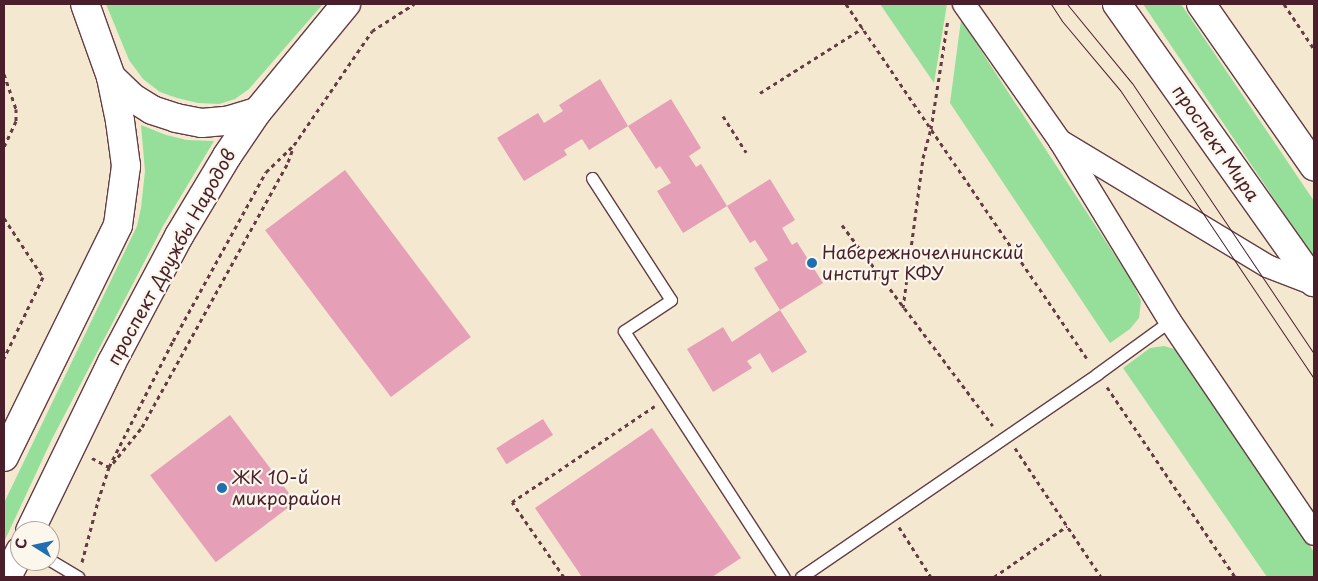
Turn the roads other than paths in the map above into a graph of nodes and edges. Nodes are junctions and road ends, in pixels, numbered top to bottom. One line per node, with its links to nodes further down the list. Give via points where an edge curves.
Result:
1 (85, 4): 6 (main road)
2 (346, 4): 7 (main road, проспект Дружбы Народов)
3 (1117, 4): 11 (main road, проспект Мира)
4 (1201, 4): 9 (main road)
5 (956, 9): 8 (street)
6 (111, 77): 7 (main road, via 133,98 152,110 176,118 202,123 227,121); 13 (main road, via 126,166 118,226)
7 (257, 112): 14 (main road, проспект Дружбы Народов, via 179,236 112,362)
8 (1060, 141): 11 (street, via 1267,266); 12 (street)
9 (1314, 166)
10 (592, 178): 18 (lane, via 671,300 624,331)
11 (1314, 283)
12 (1170, 321): 15 (street); 19 (lane)
13 (4, 457)
14 (35, 521)
15 (1314, 534)
16 (60, 564): 17 (lane)
17 (80, 572)
18 (784, 577)
19 (801, 577)

